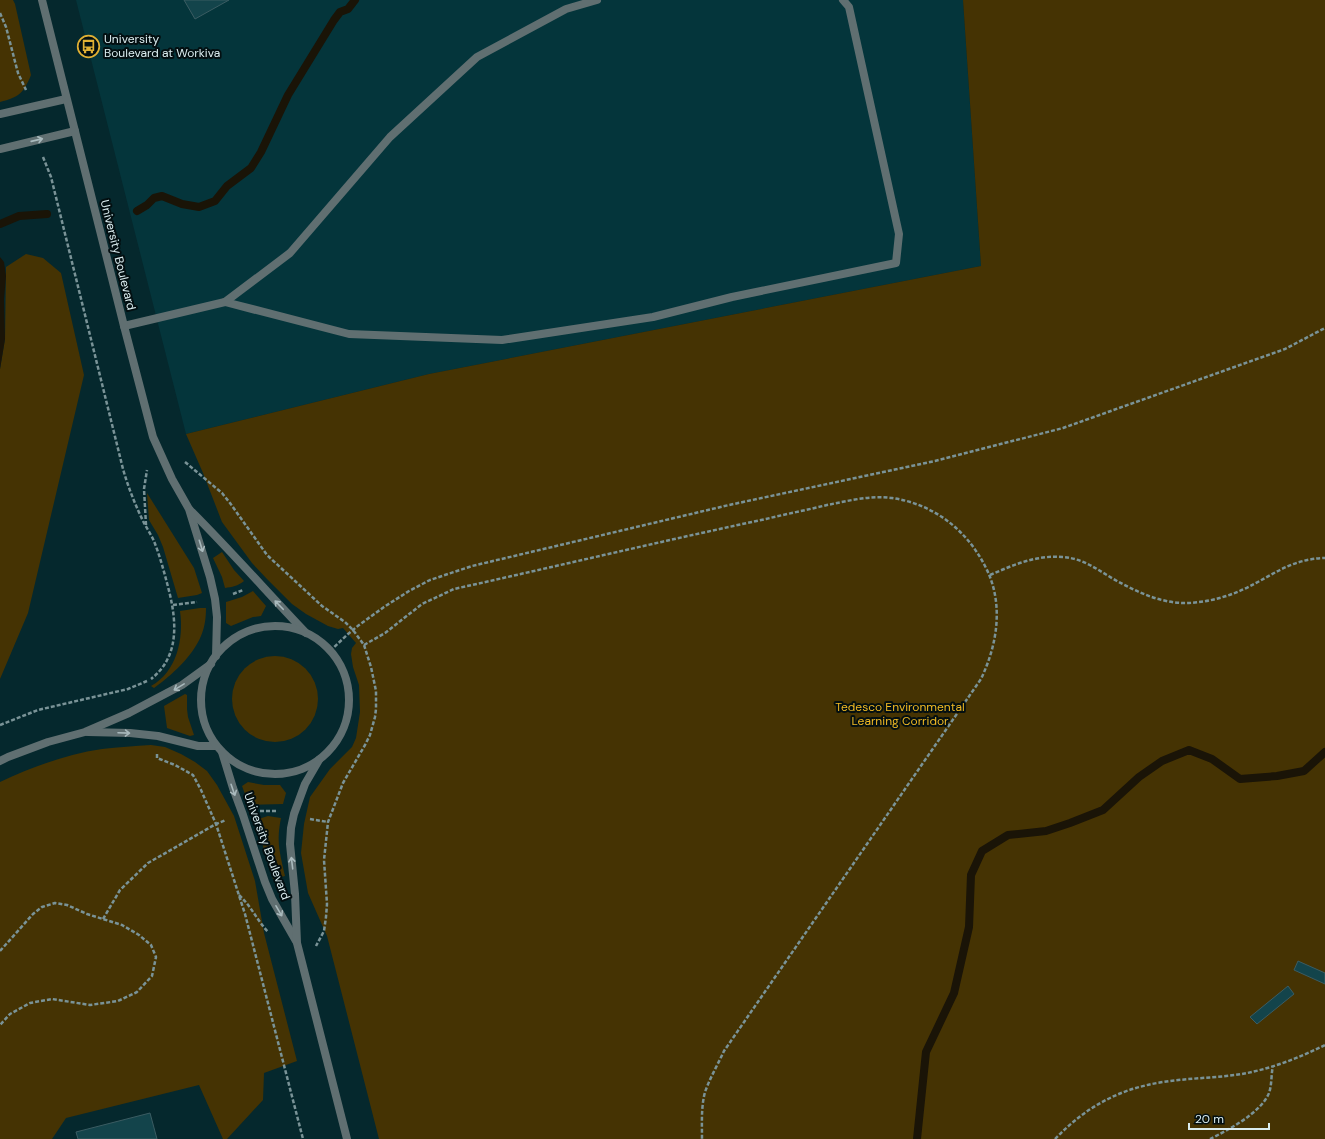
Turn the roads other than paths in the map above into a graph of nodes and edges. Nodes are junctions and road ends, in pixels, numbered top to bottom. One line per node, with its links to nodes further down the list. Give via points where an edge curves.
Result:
1 (42, 0): 4 (street, University Boulevard)
2 (597, 0): 8 (street, via 566,9 477,57 390,137 290,253)
3 (843, 0): 8 (street, via 849,6 899,234 896,263 732,297 653,317 502,340 349,334)
4 (66, 99): 5 (street); 6 (street, University Boulevard)
5 (0, 114)
6 (75, 131): 7 (street, one-way to 6); 9 (street, University Boulevard)
7 (0, 149)
8 (225, 302): 9 (street)
9 (124, 326): 10 (street, University Boulevard, via 153,437)
10 (189, 509): 11 (street, University Boulevard, one-way to 10); 12 (street, University Boulevard, one-way to 12, via 215,599)
11 (306, 633): 12 (street, via 283,627 261,628 240,635); 17 (street, via 330,651 339,663 347,684 346,722 332,748)
12 (216, 656): 13 (street)
13 (211, 664): 14 (street, one-way to 14, via 153,702); 15 (street, via 202,686 201,708 206,728)
14 (85, 732): 15 (street, one-way to 15, via 158,736 198,746); 18 (street, via 48,742)
15 (216, 746): 16 (street)
16 (222, 752): 17 (street, via 237,764 270,774 303,769); 19 (street, University Boulevard, one-way to 19, via 265,882)
17 (320, 759): 19 (street, University Boulevard, one-way to 17, via 291,828 305,784)
18 (0, 761)
19 (297, 943): 20 (street, University Boulevard)
20 (347, 1139)

